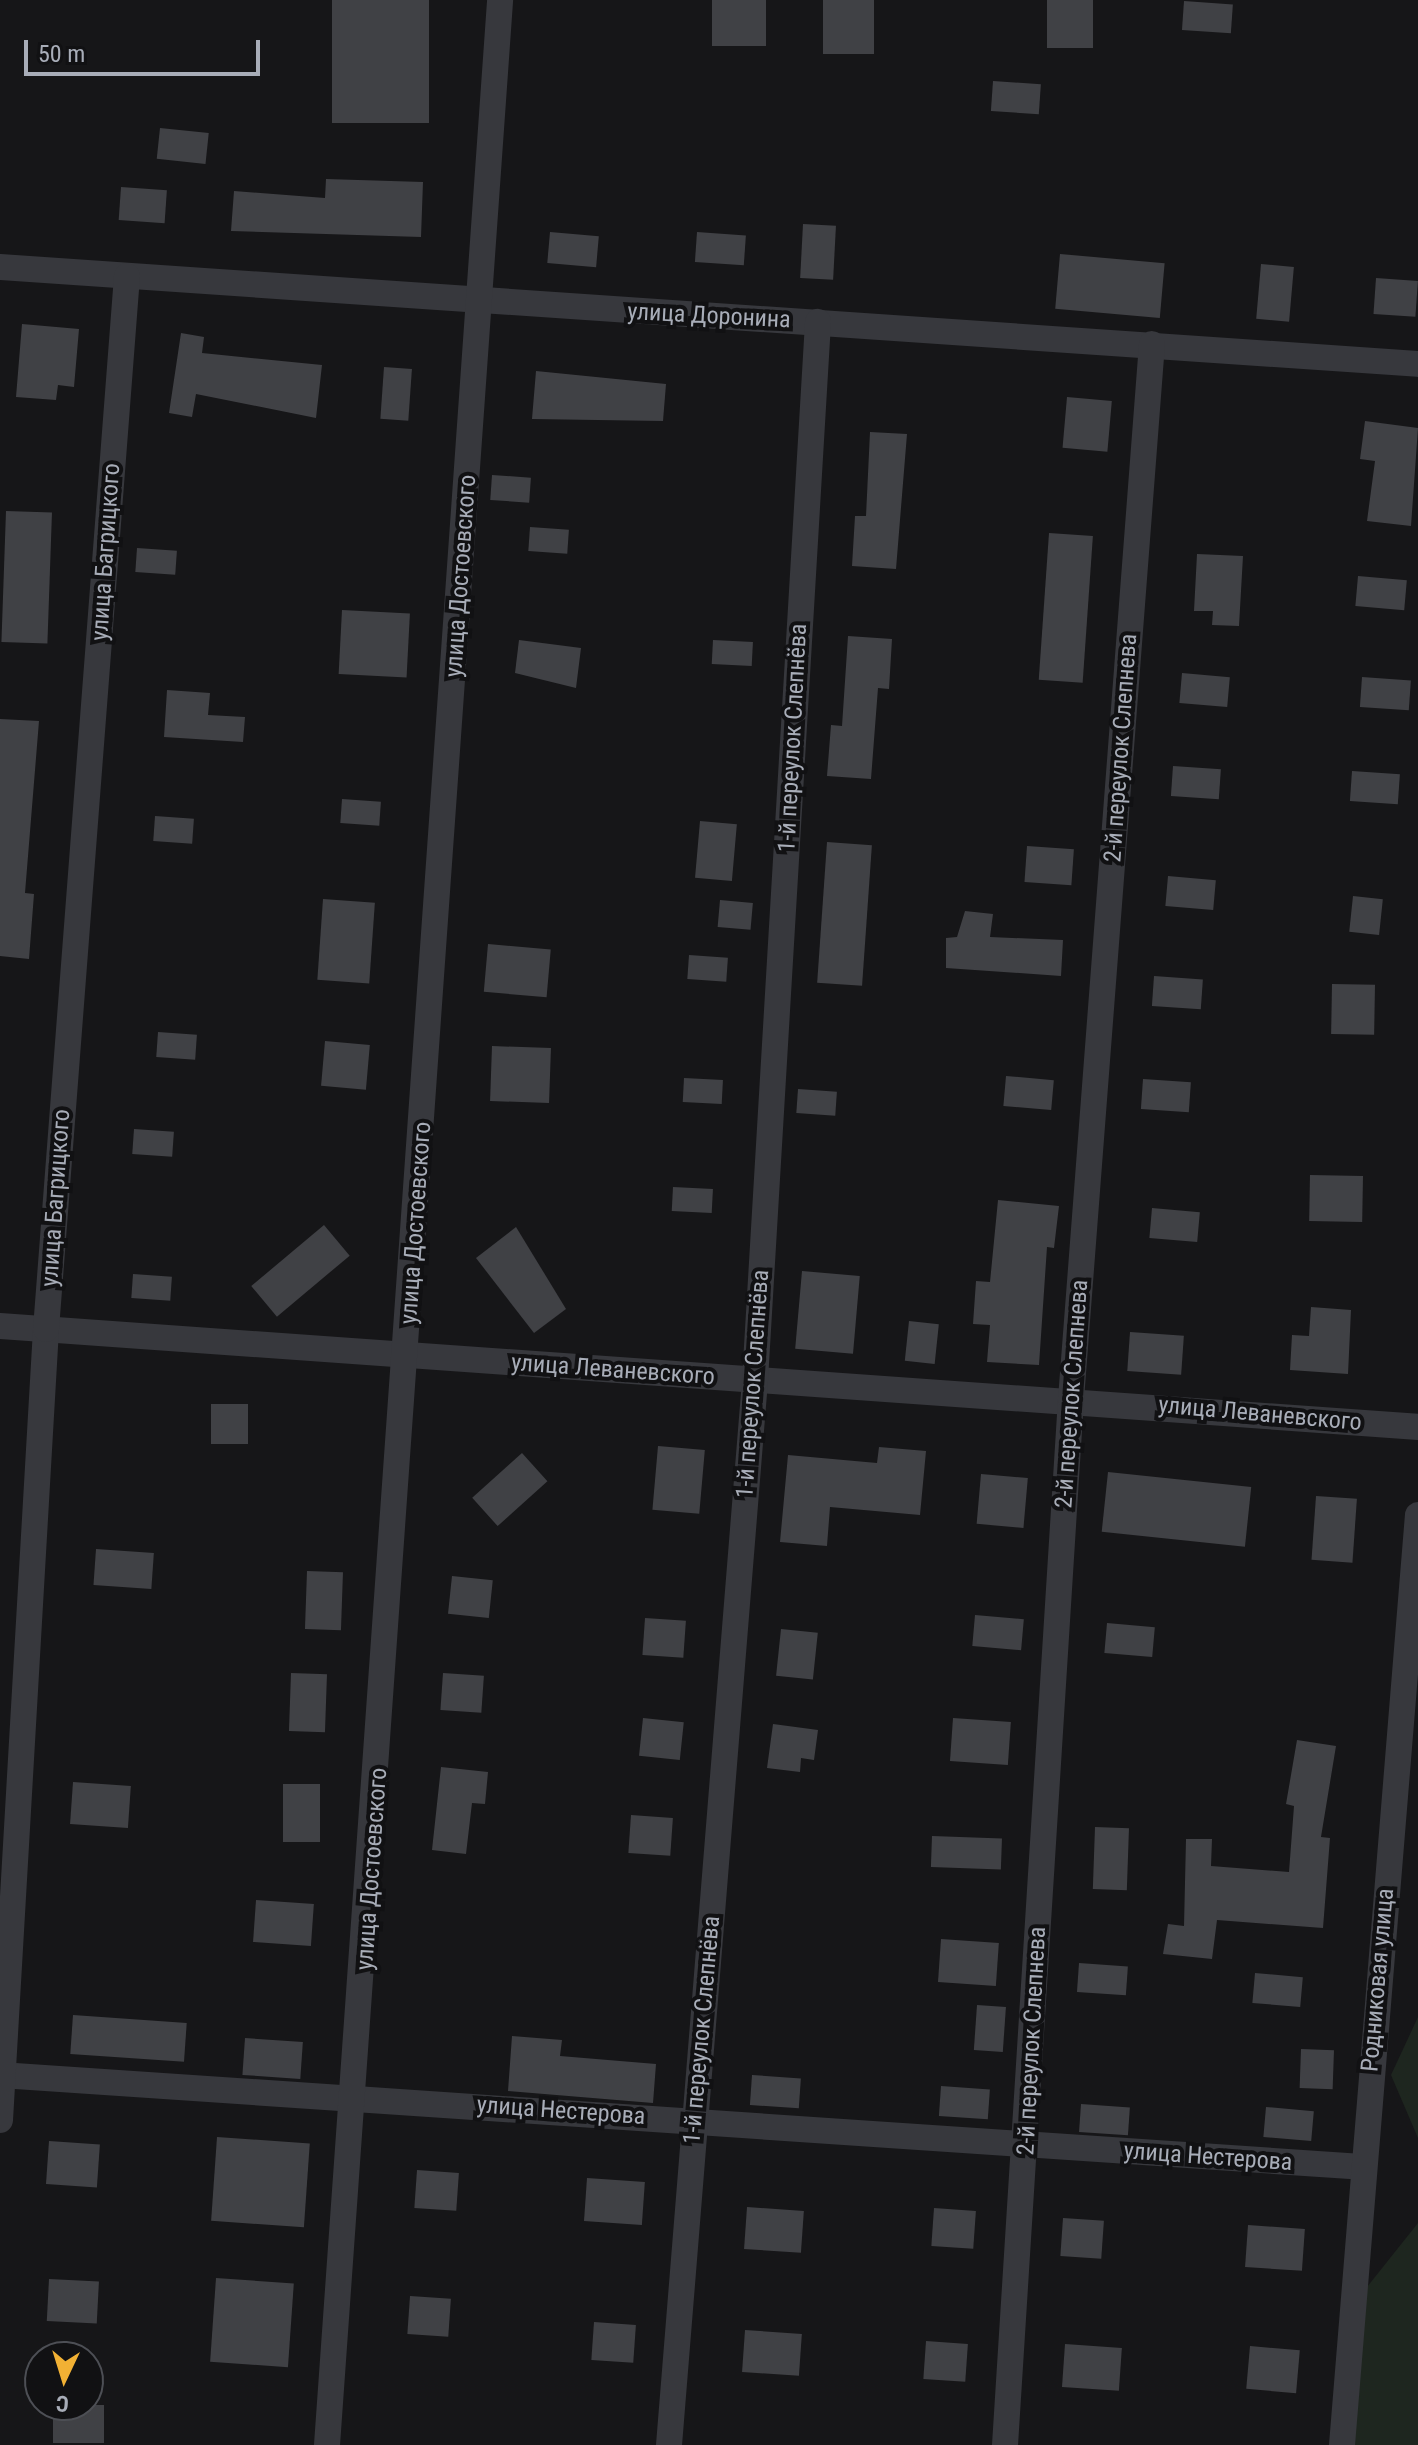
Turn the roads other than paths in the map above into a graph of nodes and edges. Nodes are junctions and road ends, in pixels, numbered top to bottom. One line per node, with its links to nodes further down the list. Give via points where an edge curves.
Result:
1 (500, 0): 4 (street, улица Достоевского)
2 (0, 267): 3 (street, улица Доронина)
3 (127, 276): 4 (street, улица Доронина); 9 (street, улица Багрицкого)
4 (481, 303): 5 (street, улица Доронина); 10 (street, улица Достоевского)
5 (818, 322): 6 (street, улица Доронина); 11 (street, 1-й переулок Слепнёва)
6 (1152, 344): 7 (street, улица Доронина); 12 (street, 2-й переулок Слепнева)
7 (1418, 364)
8 (0, 1326): 9 (street, улица Леваневского)
9 (46, 1329): 10 (street, улица Леваневского); 15 (street, улица Багрицкого)
10 (406, 1356): 11 (street, улица Леваневского); 16 (street, улица Достоевского)
11 (755, 1380): 12 (street, улица Леваневского); 18 (street, 1-й переулок Слепнёва)
12 (1071, 1399): 13 (street, улица Леваневского); 19 (street, 2-й переулок Слепнева)
13 (1418, 1427)
14 (1418, 1515): 20 (street, Родниковая улица)
15 (2, 2075): 16 (street, улица Нестерова); 17 (street, улица Багрицкого)
16 (357, 2096): 18 (street, улица Нестерова); 21 (street, улица Достоевского)
17 (0, 2120)
18 (694, 2120): 19 (street, улица Нестерова); 22 (street, 1-й переулок Слепнёва)
19 (1026, 2144): 20 (street, улица Нестерова); 23 (street, 2-й переулок Слепнева)
20 (1362, 2167): 24 (street, Родниковая улица)
21 (327, 2445)
22 (669, 2445)
23 (1005, 2445)
24 (1342, 2445)

